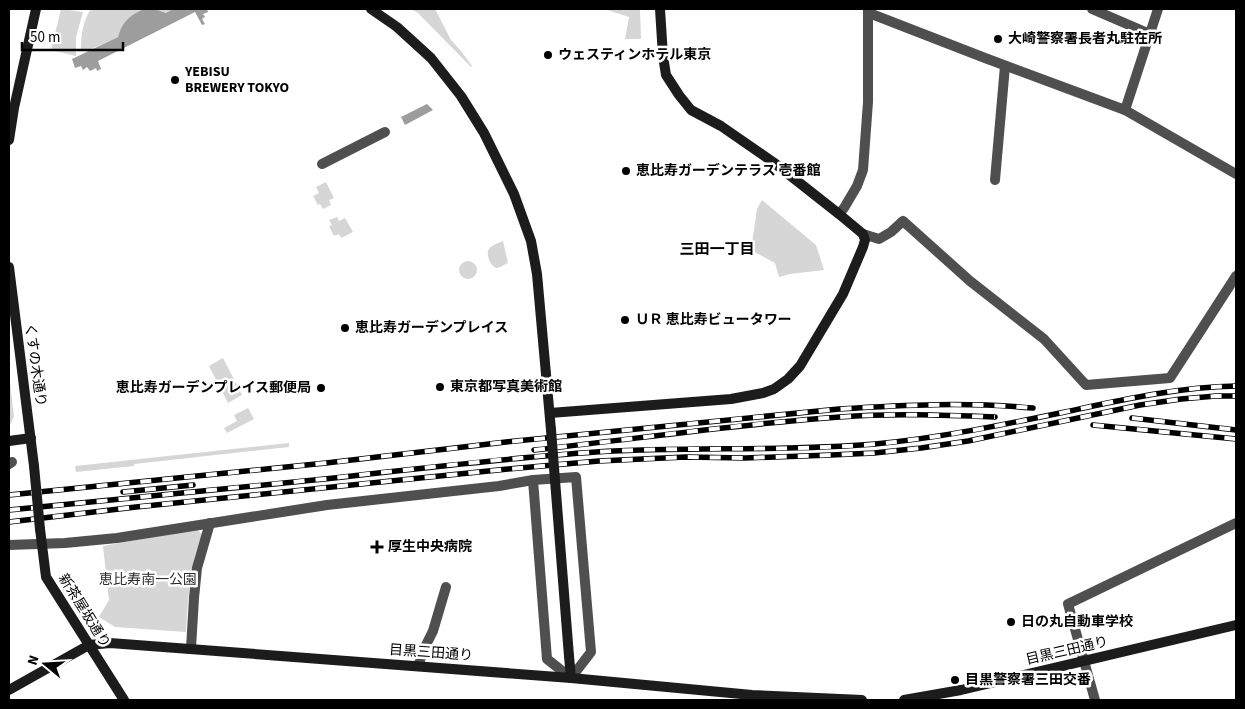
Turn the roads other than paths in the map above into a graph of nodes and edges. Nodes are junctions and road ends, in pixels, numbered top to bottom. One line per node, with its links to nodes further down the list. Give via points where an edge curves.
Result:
1 (36, 9): 11 (street)
2 (371, 9): 19 (street, via 431,58 461,96 484,133 514,194 531,241)
3 (660, 9): 15 (street, via 666,75 691,110 750,146)
4 (1092, 9): 7 (street)
5 (1158, 9): 7 (street)
6 (868, 11): 8 (street); 15 (street, via 868,102 863,170)
7 (1150, 34): 9 (street)
8 (1005, 66): 9 (street); 14 (street)
9 (1125, 110): 13 (street)
10 (385, 132): 12 (street)
11 (9, 140)
12 (322, 164)
13 (1236, 174)
14 (995, 180)
15 (839, 214): 16 (street)
16 (863, 234): 18 (street, via 878,239 902,221 970,281 1044,339 1086,384 1170,378); 19 (street, via 863,247 834,310 800,366 774,389 731,399)
17 (9, 267): 20 (street, くすの木通り)
18 (1236, 276)
19 (550, 413): 34 (street, bridge)
20 (31, 438): 21 (street); 25 (street, くすの木通り, bridge)
21 (9, 441)
22 (533, 480): 23 (street); 34 (street, via 547,659); 34 (street, via 576,477 592,652)
23 (210, 523): 26 (street, via 117,538); 31 (street, via 197,568)
24 (1236, 524): 32 (street, via 1068,604)
25 (40, 528): 26 (street, 新茶屋坂通り)
26 (42, 544): 27 (street); 30 (street, 新茶屋坂通り, via 46,577)
27 (9, 545)
28 (446, 587): 33 (street)
29 (1236, 625): 32 (street, 目黒三田通り)
30 (89, 645): 31 (street, 目黒三田通り, via 110,642); 35 (street, 目黒三田通り); 37 (street, 新茶屋坂通り)
31 (190, 648): 33 (street, 目黒三田通り)
32 (1084, 661): 39 (street, 目黒三田通り); 40 (street)
33 (418, 666): 34 (street, 目黒三田通り)
34 (571, 678): 36 (street, 目黒三田通り)
35 (9, 690)
36 (751, 698): 38 (street, 目黒三田通り)
37 (124, 700)
38 (862, 700)
39 (904, 700)
40 (1095, 700)

